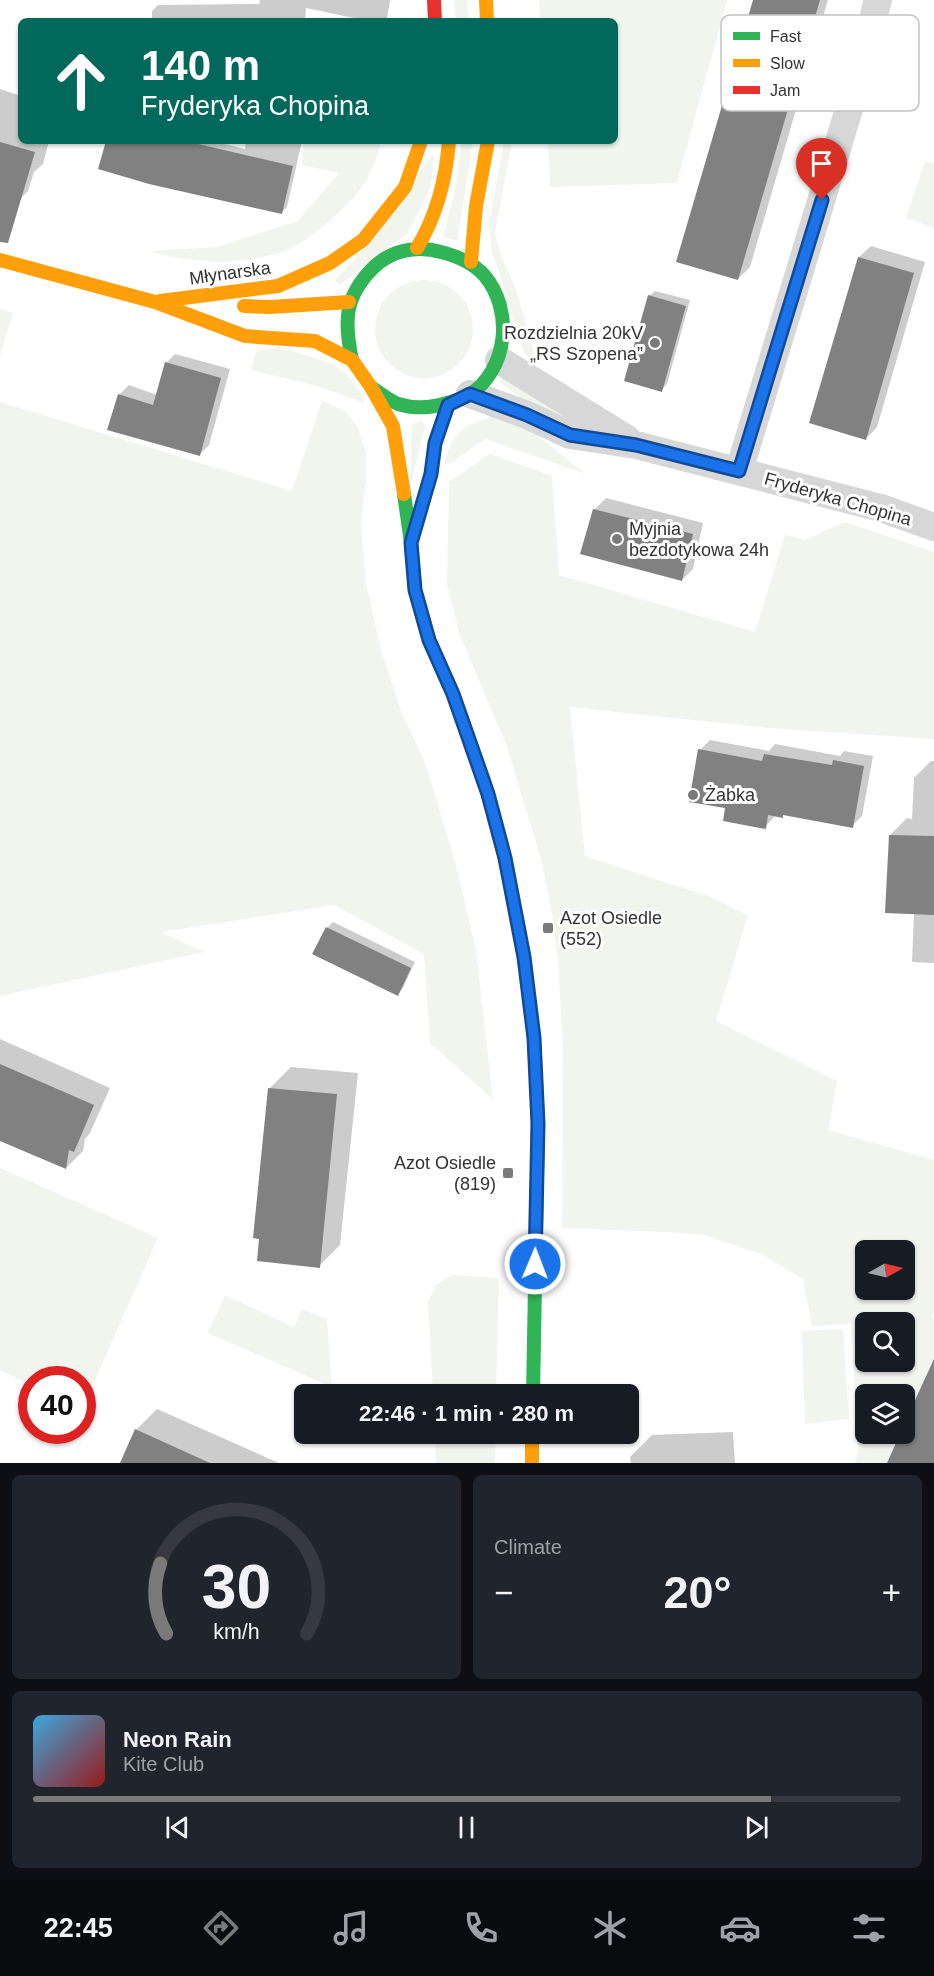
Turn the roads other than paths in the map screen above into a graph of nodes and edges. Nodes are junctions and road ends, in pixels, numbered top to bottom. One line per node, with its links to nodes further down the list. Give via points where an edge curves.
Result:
1 (434, 0): 5 (main road)
2 (486, 0): 6 (main road)
3 (878, 0): 4 (street)
4 (874, 15)
5 (435, 18)
6 (487, 18)
7 (848, 111): 21 (street)
8 (420, 144): 14 (main road, Młynarska, via 405,187 363,240 330,263 278,286)
9 (449, 144): 11 (main road, via 441,197)
10 (487, 144): 13 (main road)
11 (417, 248): 13 (main road, via 445,250); 15 (main road, via 376,265)
12 (0, 260): 14 (main road, Fryderyka Chopina)
13 (471, 262): 17 (main road, via 490,281 502,306 505,333)
14 (155, 302): 15 (main road, Fryderyka Chopina, via 270,307); 16 (main road, Fryderyka Chopina, via 245,336 315,341)
15 (349, 302): 16 (main road, via 345,331)
16 (352, 360): 18 (main road, Fryderyka Chopina)
17 (499, 360): 19 (main road, via 487,379); 20 (street, Fryderyka Chopina)
18 (371, 387): 19 (main road, Fryderyka Chopina, via 394,402 420,408); 23 (main road, Fryderyka Chopina, via 393,426)
19 (459, 400): 20 (street, Fryderyka Chopina, via 527,415 570,435); 23 (main road, via 435,443 431,474)
20 (636, 445): 21 (street, Fryderyka Chopina)
21 (739, 471): 22 (street, Fryderyka Chopina, via 881,508)
22 (934, 527)
23 (411, 543): 24 (main road, Fryderyka Chopina, via 415,590 429,640 453,694 488,794 524,957 534,1038 538,1124)
24 (533, 1384)
25 (532, 1444): 26 (main road)
26 (532, 1463)

